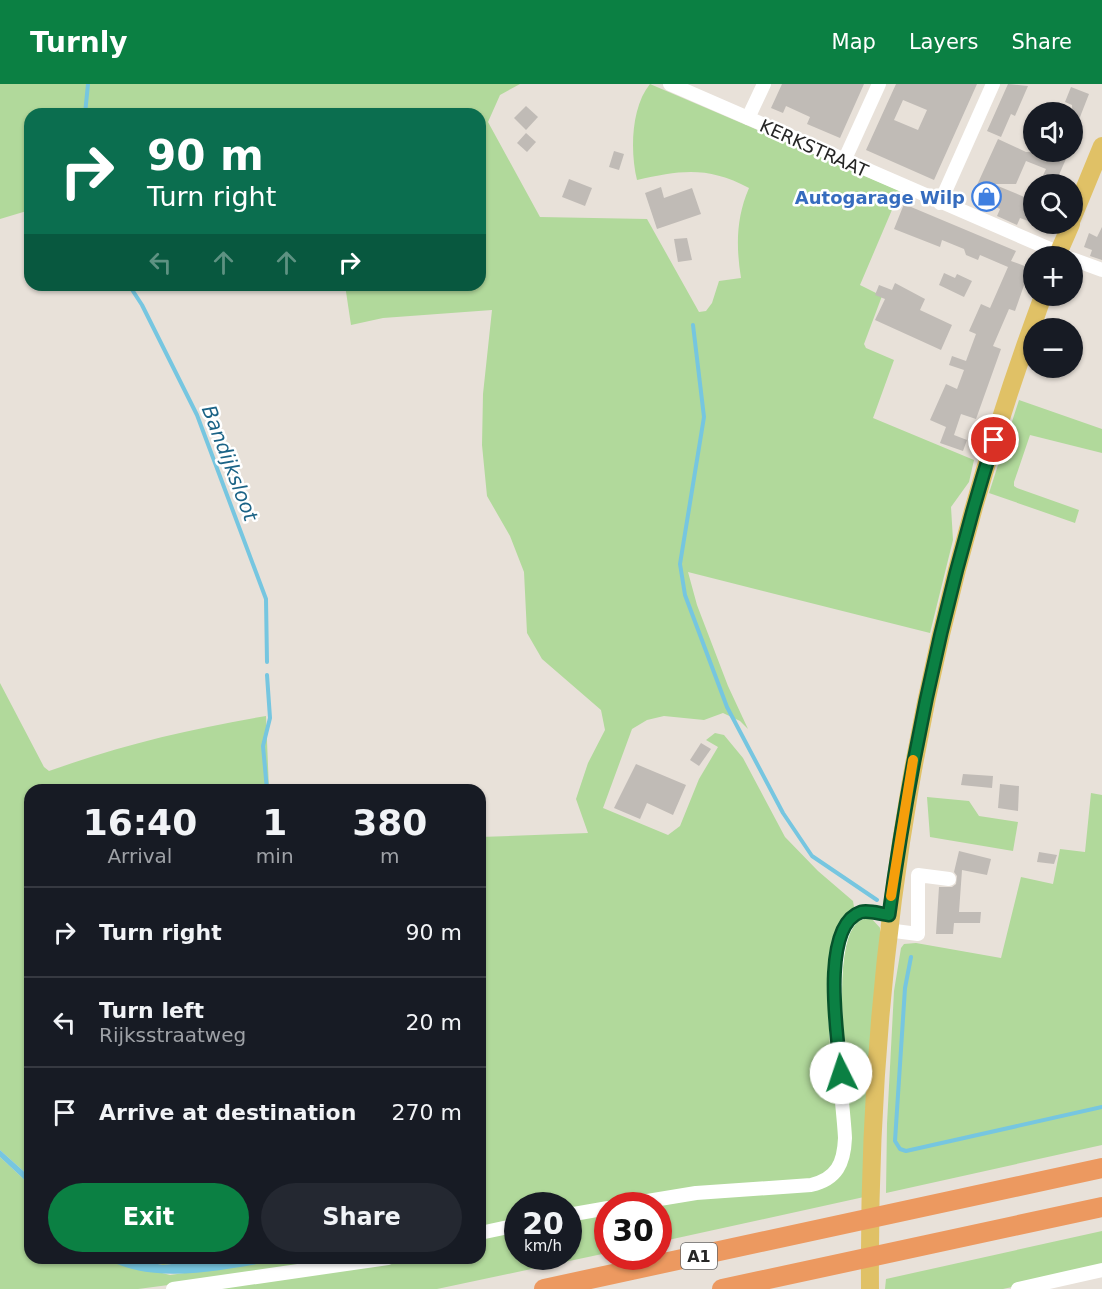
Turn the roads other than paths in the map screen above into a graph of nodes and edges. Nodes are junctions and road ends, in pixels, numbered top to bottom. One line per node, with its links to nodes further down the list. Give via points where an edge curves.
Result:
1 (670, 84): 5 (street, KERKSTRAAT)
2 (764, 84): 5 (street)
3 (879, 84): 7 (street)
4 (993, 84): 9 (street)
5 (748, 118): 7 (street, KERKSTRAAT)
6 (1102, 146): 8 (main road)
7 (844, 161): 9 (street, KERKSTRAAT)
8 (1083, 192)
9 (940, 203): 10 (street, KERKSTRAAT)
10 (1040, 246)
11 (1083, 263): 12 (street, KERKSTRAAT)
12 (1102, 270)
13 (1040, 306): 15 (main road, via 992,446 951,590 918,730)
14 (949, 879): 15 (street, via 918,875 918,934)
15 (888, 922): 17 (street, via 864,912 854,916 837,945 835,991 845,1138 843,1162 834,1175 811,1185); 26 (main road, via 872,1108)
16 (1102, 1168): 24 (highway, A1)
17 (672, 1197)
18 (1102, 1207): 25 (highway, A1)
19 (504, 1228): 20 (street)
20 (486, 1232)
21 (346, 1264): 23 (street)
22 (1102, 1270): 27 (street)
23 (173, 1289)
24 (544, 1289)
25 (722, 1289)
26 (870, 1289)
27 (1018, 1289)

